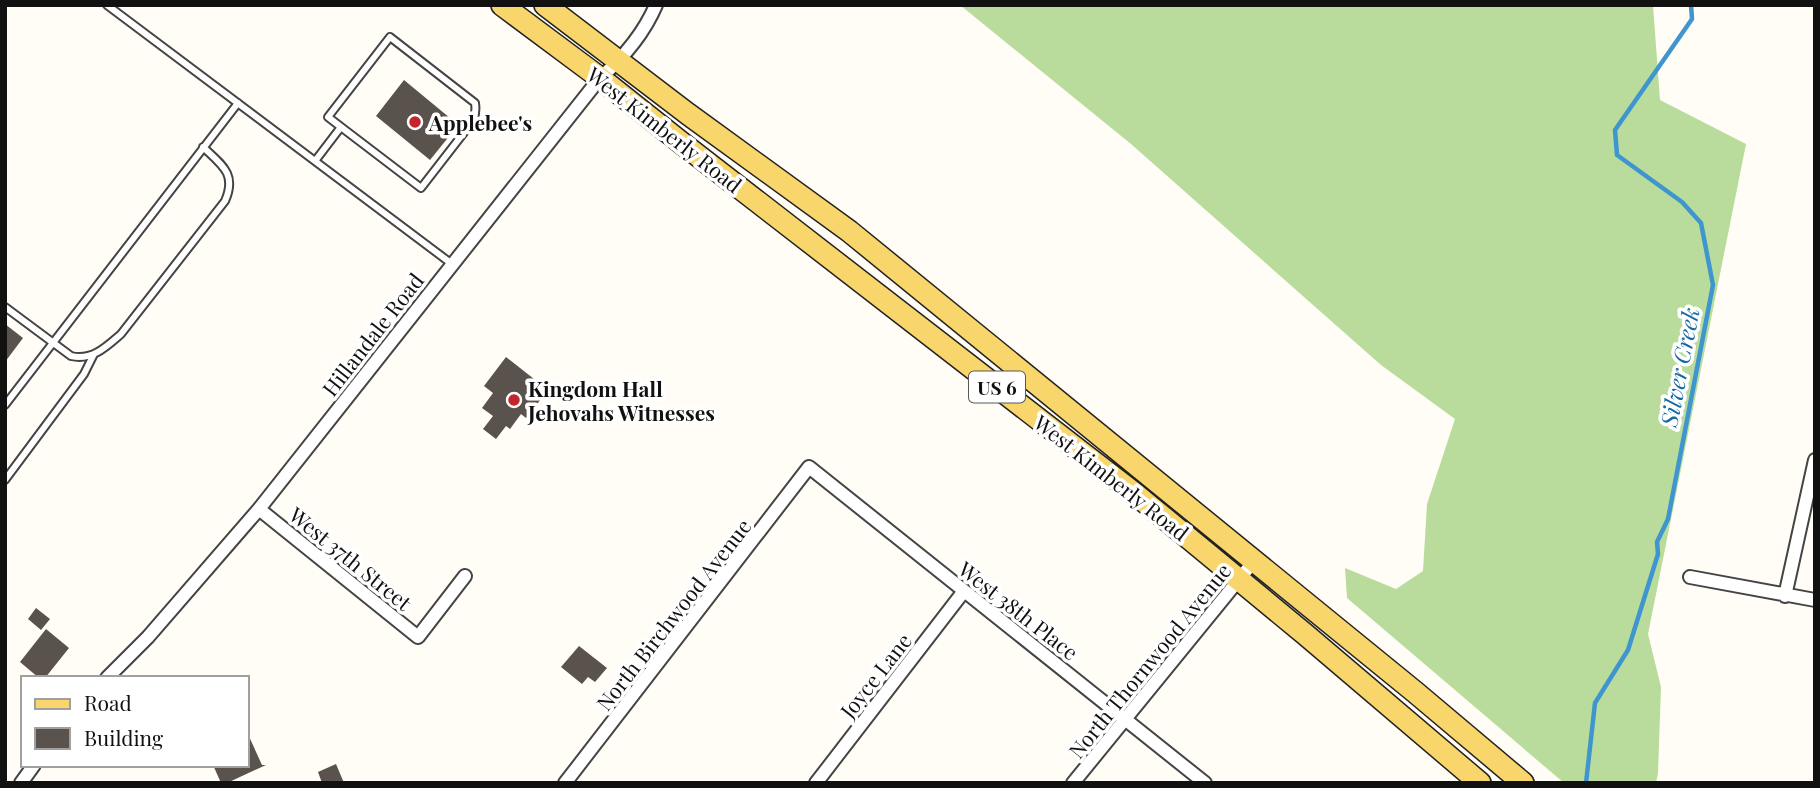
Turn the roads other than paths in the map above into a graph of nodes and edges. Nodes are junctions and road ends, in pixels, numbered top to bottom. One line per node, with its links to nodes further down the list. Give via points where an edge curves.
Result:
1 (107, 5): 7 (lane)
2 (502, 5): 6 (main road, West Kimberly Road / US 6)
3 (545, 5): 5 (main road, West Kimberly Road / US 6)
4 (656, 5): 5 (street, Hillandale Road)
5 (619, 61): 6 (street, Hillandale Road); 20 (main road, West Kimberly Road / US 6, via 849,231)
6 (600, 78): 11 (street, Hillandale Road); 23 (main road, West Kimberly Road / US 6, via 1135,493)
7 (238, 103): 9 (lane); 10 (lane)
8 (341, 127): 8 (lane, via 421,188 473,121 476,108 390,37 328,117); 10 (lane)
9 (203, 147): 13 (lane); 14 (lane, via 229,176 231,188 225,201 121,334)
10 (315, 161): 11 (lane)
11 (452, 264): 19 (street, Hillandale Road)
12 (5, 307): 13 (lane)
13 (53, 344): 14 (lane, via 81,359); 15 (lane)
14 (94, 355): 18 (lane)
15 (5, 405)
16 (1815, 460): 25 (street)
17 (809, 467): 24 (street, West 38th Place); 31 (street, North Birchwood Avenue)
18 (5, 480)
19 (259, 509): 21 (street, West 37th Street, via 418,637); 27 (street, Hillandale Road)
20 (1254, 561): 23 (street, North Thornwood Avenue); 36 (main road, West Kimberly Road / US 6)
21 (465, 576)
22 (1690, 577): 25 (street)
23 (1239, 579): 28 (street, North Thornwood Avenue); 35 (main road, West Kimberly Road / US 6)
24 (964, 592): 28 (street, West 38th Place); 32 (street, Joyce Lane)
25 (1785, 596): 26 (street)
26 (1815, 600)
27 (109, 676)
28 (1125, 719): 33 (street, North Thornwood Avenue); 34 (street, West 38th Place)
29 (32, 767): 30 (street)
30 (20, 783)
31 (565, 783)
32 (816, 783)
33 (1073, 783)
34 (1205, 783)
35 (1480, 783)
36 (1523, 783)

